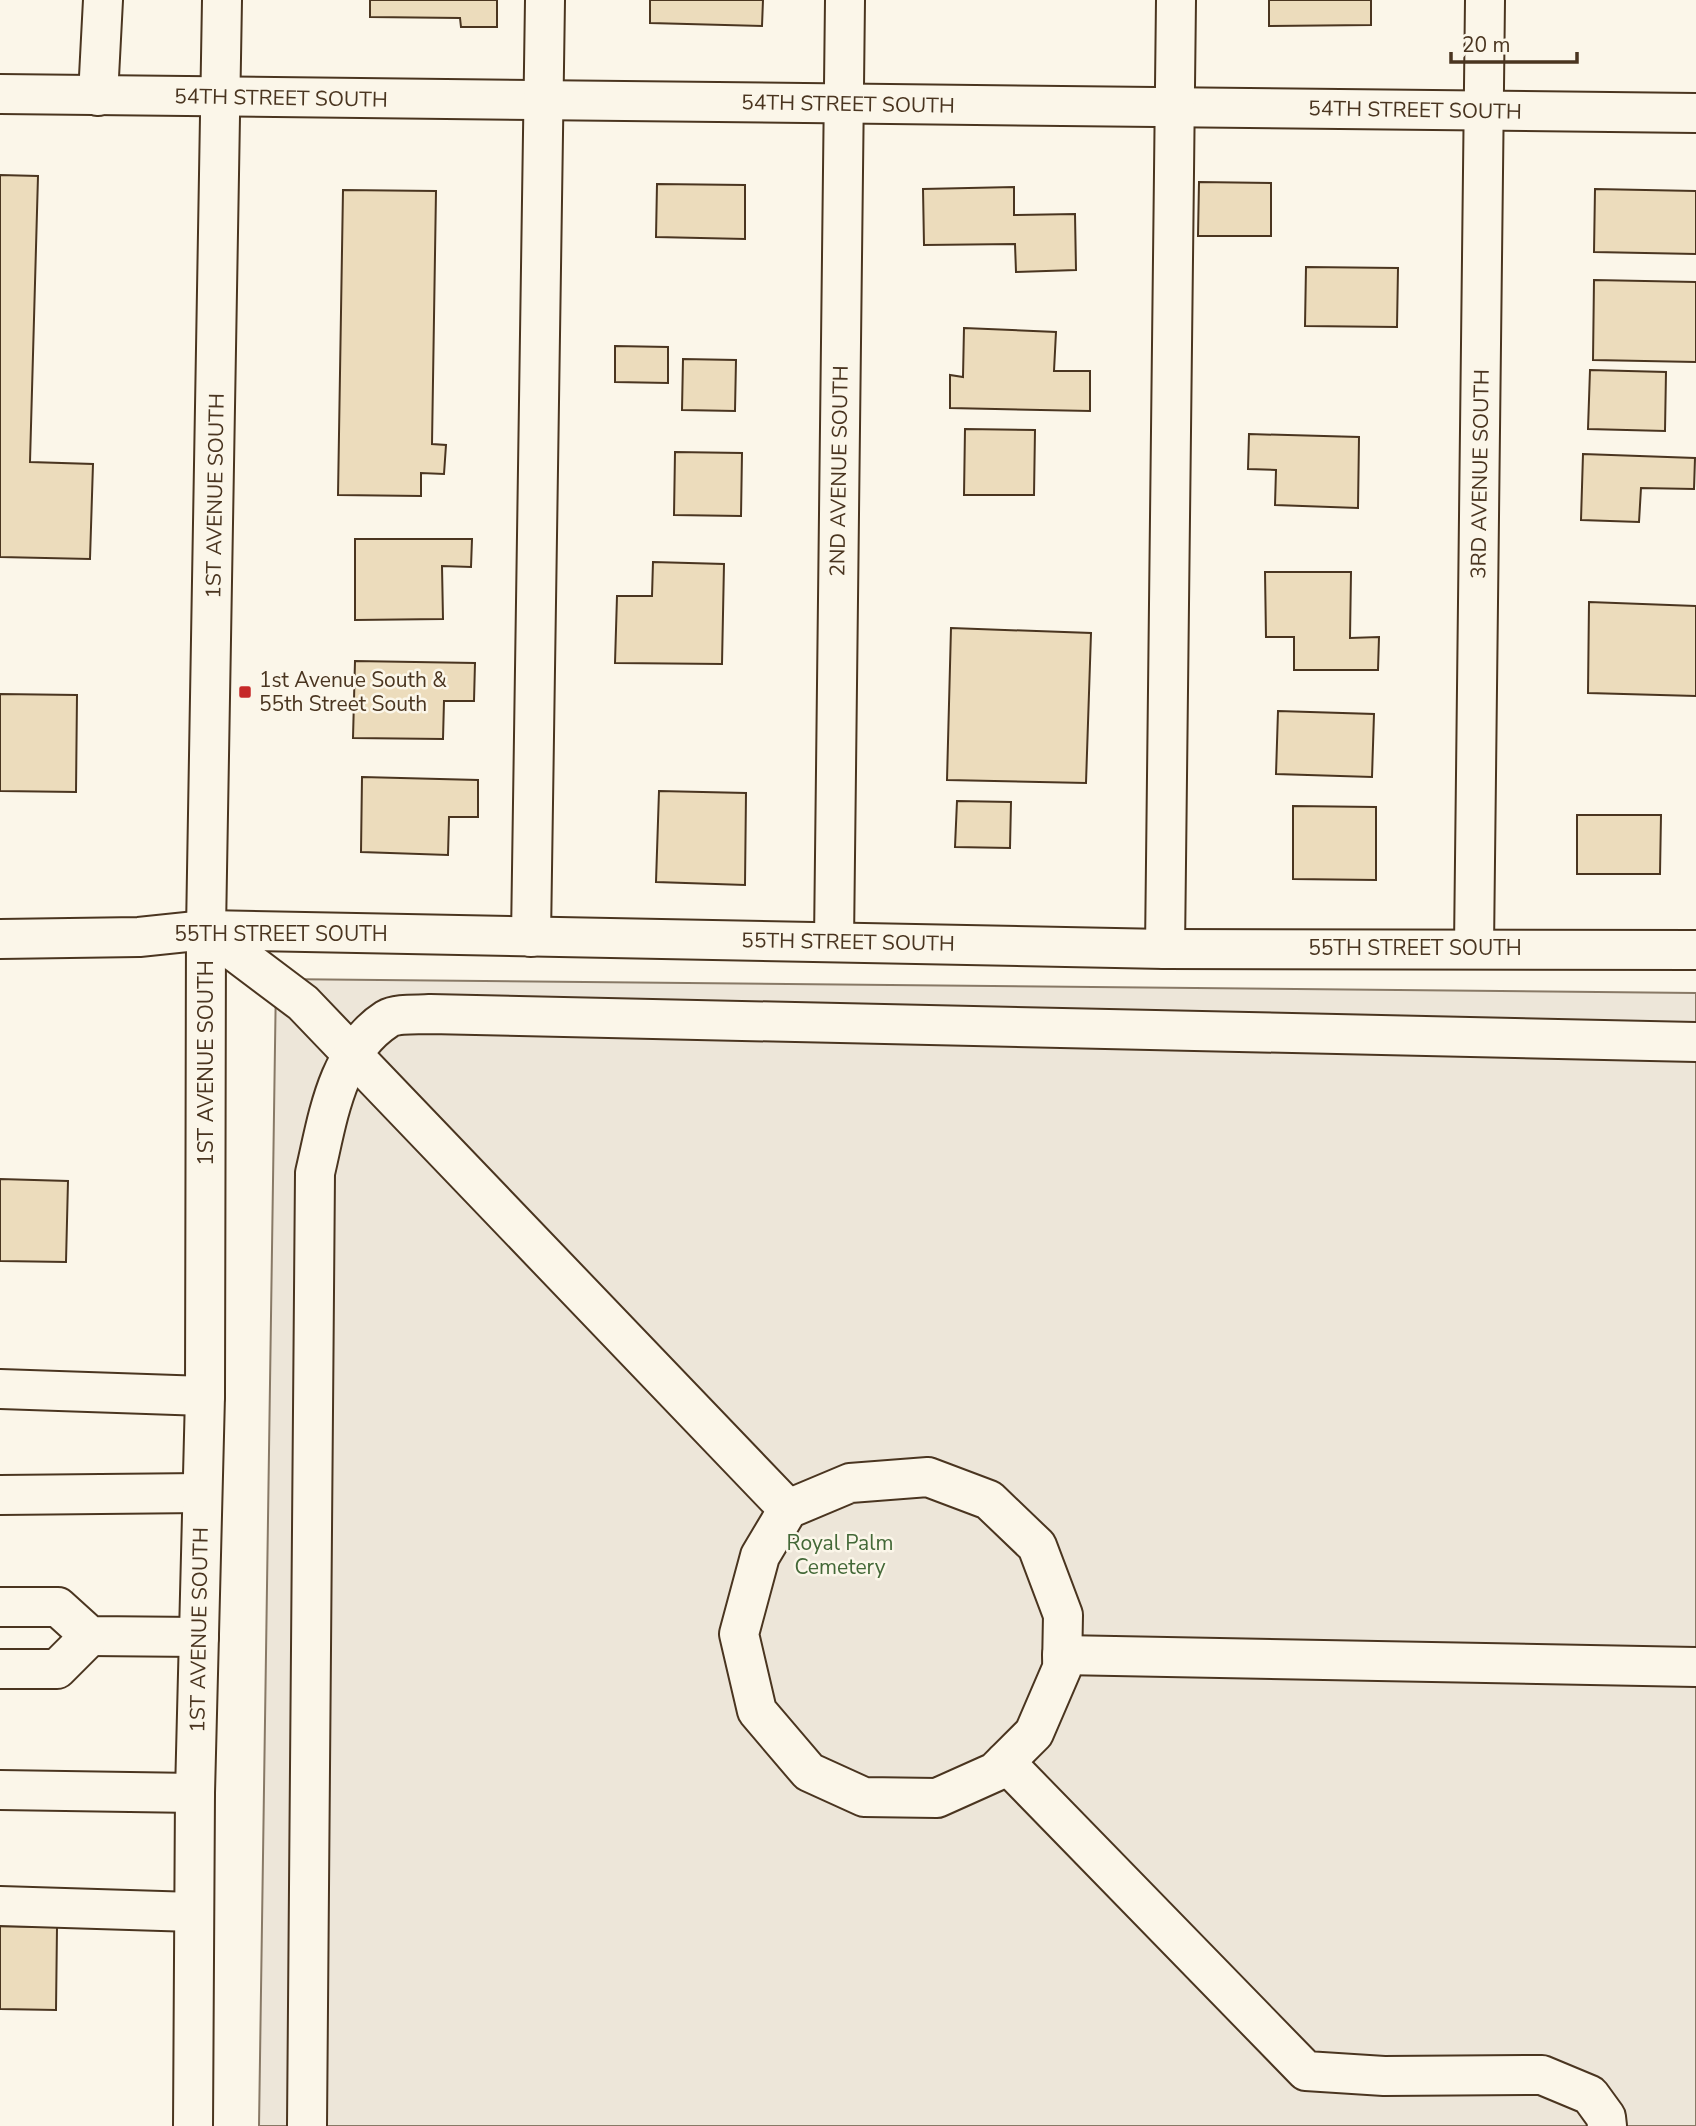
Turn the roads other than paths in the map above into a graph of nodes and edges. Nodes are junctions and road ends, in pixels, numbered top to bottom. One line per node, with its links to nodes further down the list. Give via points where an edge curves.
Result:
1 (103, 0): 8 (street)
2 (222, 0): 9 (street, 1ST AVENUE SOUTH)
3 (545, 0): 10 (street)
4 (845, 0): 11 (street, 2ND AVENUE SOUTH)
5 (1176, 0): 12 (street)
6 (1485, 0): 13 (street, 3RD AVENUE SOUTH)
7 (0, 94): 8 (street, 54TH STREET SOUTH)
8 (98, 96): 9 (street, 54TH STREET SOUTH)
9 (221, 97): 10 (street, 54TH STREET SOUTH); 15 (street, 1ST AVENUE SOUTH)
10 (544, 101): 11 (street, 54TH STREET SOUTH); 16 (street)
11 (843, 104): 12 (street, 54TH STREET SOUTH); 18 (street, 2ND AVENUE SOUTH)
12 (1175, 107): 13 (street, 54TH STREET SOUTH); 20 (street)
13 (1484, 111): 14 (street, 54TH STREET SOUTH); 19 (street, 3RD AVENUE SOUTH)
14 (1696, 114)
15 (206, 930): 16 (street, 55TH STREET SOUTH); 17 (street, 55TH STREET SOUTH, via 139,937); 23 (street, via 303,1003); 25 (street, 1ST AVENUE SOUTH)
16 (531, 937): 18 (street, 55TH STREET SOUTH)
17 (0, 939)
18 (834, 942): 20 (street, 55TH STREET SOUTH)
19 (1474, 947): 20 (street, 55TH STREET SOUTH); 21 (street, 55TH STREET SOUTH)
20 (1165, 949)
21 (1696, 950)
22 (1696, 1042): 23 (street, via 430,1014 389,1018)
23 (352, 1052): 28 (street); 41 (street, via 335,1093 315,1173)
24 (0, 1389): 25 (street)
25 (205, 1396): 26 (street, 1ST AVENUE SOUTH)
26 (202, 1493): 27 (street); 31 (street, 1ST AVENUE SOUTH)
27 (0, 1495)
28 (788, 1509): 32 (street, via 850,1483 928,1477 989,1500 1037,1546 1062,1615); 35 (street, via 760,1556 739,1634 757,1711 766,1722 809,1772 864,1797 937,1798 995,1772)
29 (0, 1607): 30 (street, via 58,1607)
30 (90, 1636): 31 (street); 34 (street, via 57,1669)
31 (199, 1637): 37 (street, 1ST AVENUE SOUTH)
32 (1062, 1655): 33 (street); 35 (street, via 1062,1668 1034,1733)
33 (1696, 1667)
34 (0, 1669)
35 (1005, 1762): 42 (street, via 1306,2071 1542,2076 1590,2095)
36 (0, 1790): 37 (street)
37 (195, 1793): 39 (street, 1ST AVENUE SOUTH)
38 (0, 1906): 39 (street)
39 (194, 1912): 40 (street, 1ST AVENUE SOUTH)
40 (193, 2126)
41 (307, 2126)
42 (1607, 2126)

